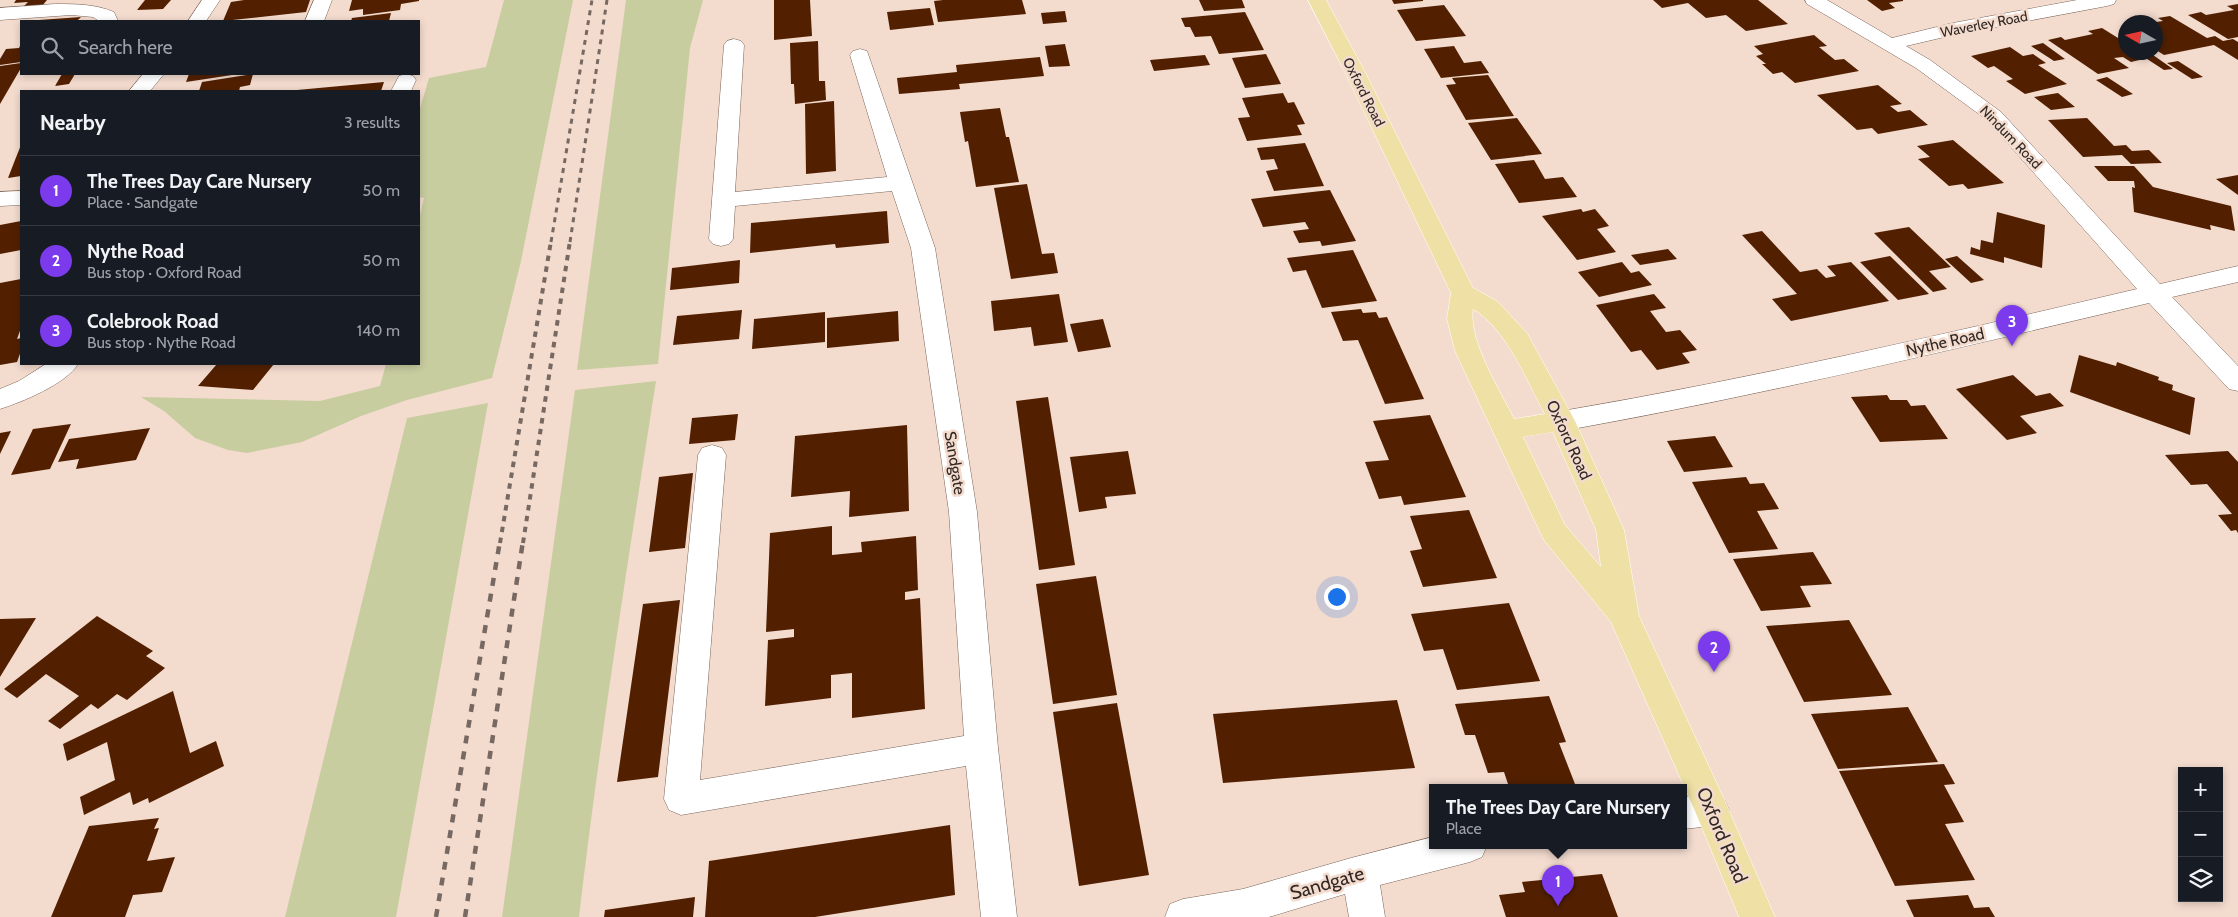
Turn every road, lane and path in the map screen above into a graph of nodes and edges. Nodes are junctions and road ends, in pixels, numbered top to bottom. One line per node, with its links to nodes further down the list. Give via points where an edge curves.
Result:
1 (211, 0): 8 (street)
2 (323, 0): 9 (street)
3 (1317, 0): 21 (main road, Oxford Road)
4 (1814, 0): 10 (street, Nindum Road)
5 (2107, 0): 10 (street, Waverley Road)
6 (0, 14): 7 (street, via 75,9 92,10 106,16)
7 (108, 20)
8 (198, 20)
9 (315, 20)
10 (1890, 44): 22 (street, Nindum Road, via 1994,116)
11 (734, 45): 18 (street)
12 (860, 55): 15 (street, Sandgate)
13 (153, 75): 14 (street)
14 (140, 90)
15 (900, 183): 18 (street); 30 (street, Sandgate, via 922,248 963,512)
16 (0, 198): 17 (street)
17 (20, 198)
18 (723, 200): 19 (street)
19 (721, 239)
20 (2238, 274): 22 (street, Nythe Road)
21 (1463, 293): 26 (main road, Oxford Road, via 1488,307 1518,339); 27 (main road, Oxford Road, via 1459,319 1468,351)
22 (2154, 293): 24 (street, Nindum Road); 26 (street, Nythe Road, via 1786,379)
23 (63, 365): 25 (street, via 28,388)
24 (2238, 382)
25 (0, 399)
26 (1562, 421): 27 (main road); 29 (main road, Oxford Road, via 1610,530)
27 (1506, 430): 29 (main road, Oxford Road, via 1554,532)
28 (712, 455): 30 (street, via 681,800)
29 (1624, 616): 32 (main road, Oxford Road)
30 (981, 748): 36 (street, Sandgate)
31 (1687, 784): 33 (main road, Oxford Road)
32 (1687, 784)
33 (1697, 811): 39 (main road, Oxford Road)
34 (1454, 849): 35 (street, Sandgate)
35 (1360, 873): 37 (street, Sandgate, via 1243,906); 38 (street)
36 (999, 917)
37 (1183, 917)
38 (1367, 917)
39 (1757, 917)

